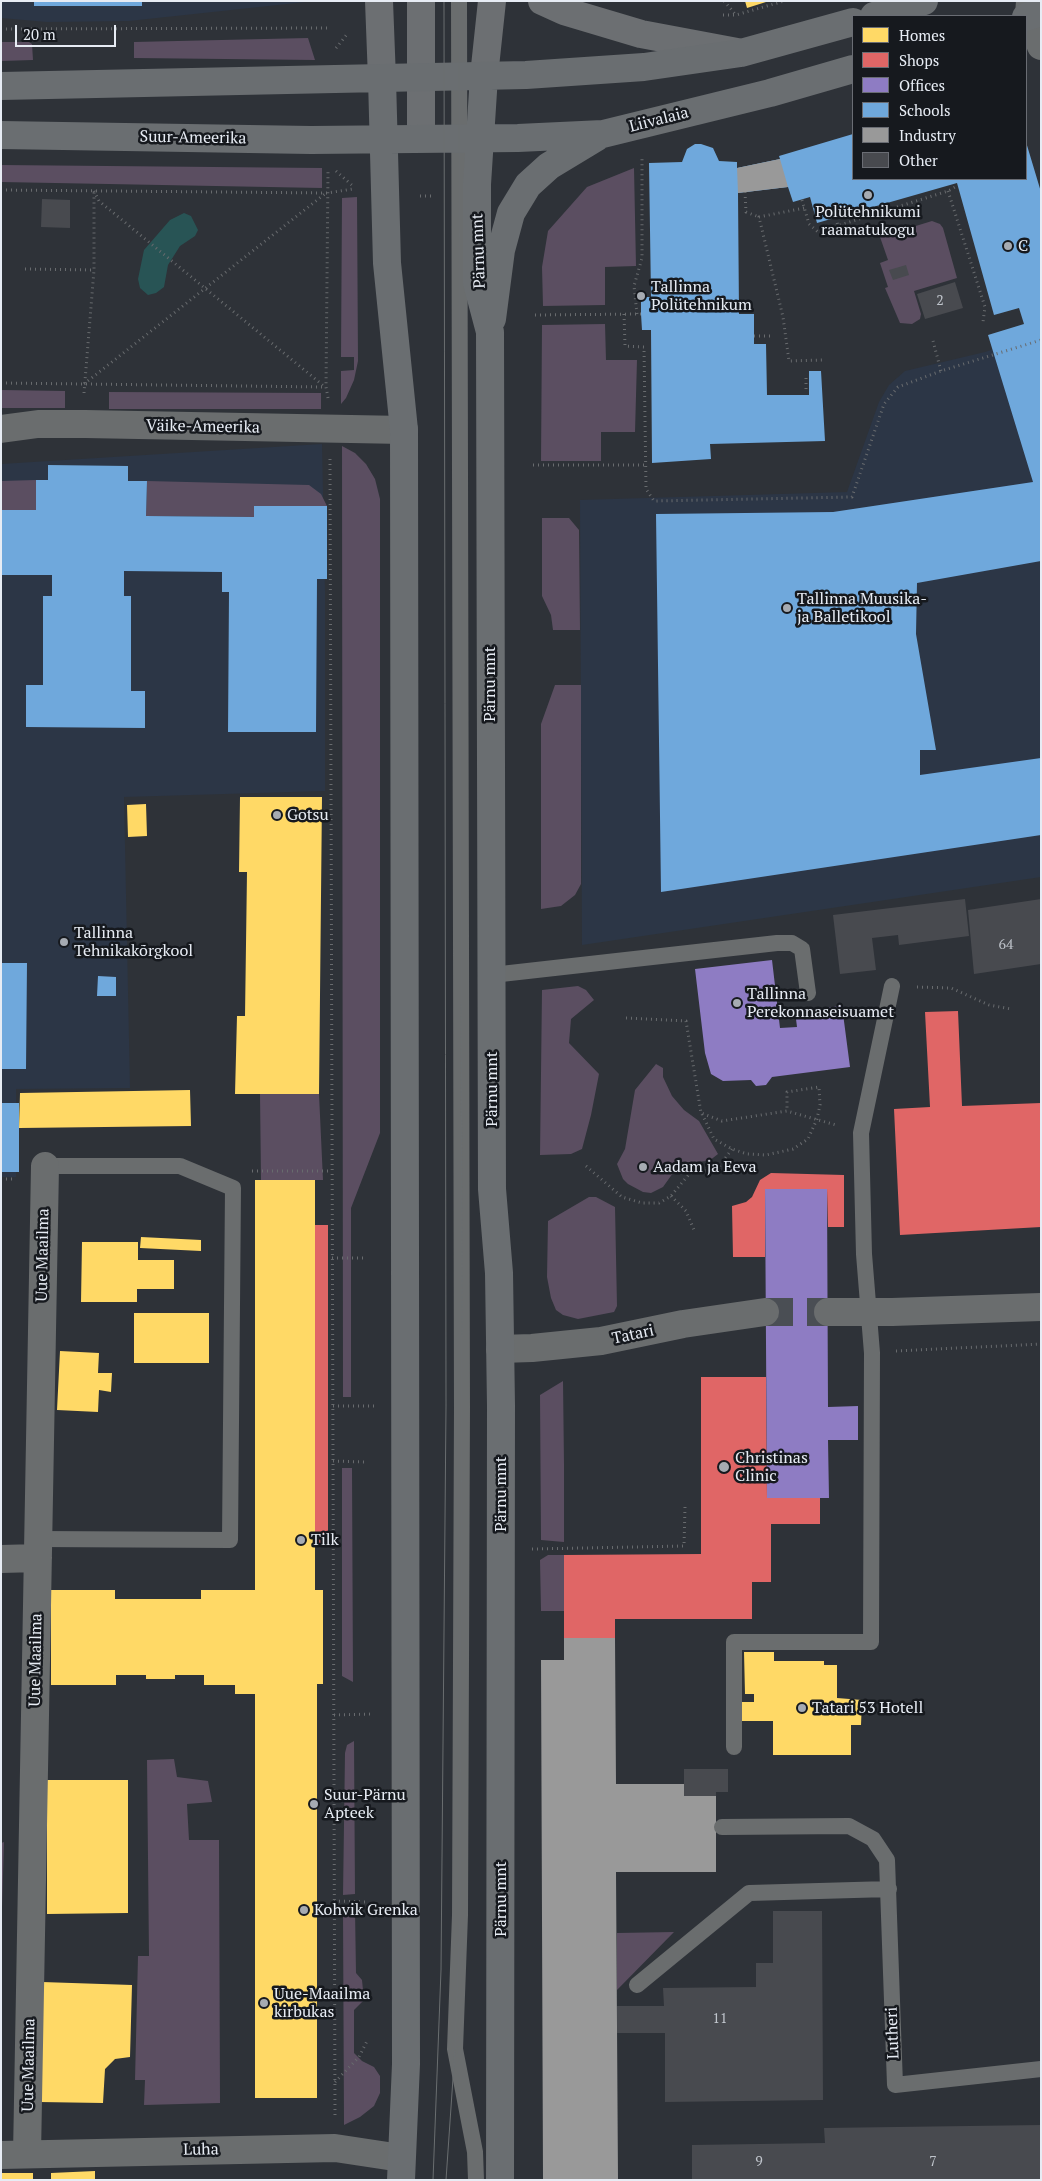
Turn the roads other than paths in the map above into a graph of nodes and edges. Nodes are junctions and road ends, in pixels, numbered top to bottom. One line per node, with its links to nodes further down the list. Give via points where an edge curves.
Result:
1 (379, 1): 15 (main road)
2 (421, 1): 14 (main road)
3 (460, 1): 13 (lane)
4 (492, 1): 13 (main road, Pärnu mnt)
5 (542, 1): 11 (main road, via 564,11 641,34)
6 (924, 1): 8 (main road)
7 (1032, 12): 10 (street)
8 (877, 15)
9 (852, 22): 11 (main road)
10 (1041, 46)
11 (741, 53): 13 (main road, via 644,68)
12 (852, 69): 18 (main road, Liivalaia, via 770,94)
13 (472, 76): 14 (main road); 19 (main road, Pärnu mnt)
14 (421, 78): 15 (main road); 20 (main road)
15 (382, 79): 16 (main road); 21 (main road)
16 (1, 86)
17 (1, 134): 21 (main road, Suur-Ameerika)
18 (603, 134): 19 (main road, Liivalaia); 22 (main road, via 549,166 528,185 511,213 501,250)
19 (471, 137): 20 (main road, Liivalaia); 22 (main road, Pärnu mnt, via 477,184 477,283); 43 (lane, via 460,1915 455,2049 475,2152)
20 (421, 138): 21 (main road, Suur-Ameerika)
21 (385, 139): 24 (main road, via 387,264)
22 (490, 332): 25 (main road, Pärnu mnt)
23 (1, 429): 24 (street, Väike-Ameerika, via 38,424)
24 (404, 430): 42 (main road, via 406,2064)
25 (492, 975): 27 (lane, via 792,943 802,949); 33 (main road, Pärnu mnt, via 492,1189 499,1274)
26 (892, 986): 32 (lane, via 861,1133)
27 (808, 993)
28 (45, 1166): 34 (street, Uue Maailma); 34 (lane, via 180,1166 232,1188 230,1540)
29 (1041, 1307): 32 (street)
30 (765, 1312): 33 (street, Tatari, via 601,1341)
31 (828, 1312): 32 (street)
32 (868, 1312): 36 (lane, via 872,1362 871,1642 734,1642)
33 (500, 1349): 44 (main road, Pärnu mnt)
34 (38, 1549): 35 (street); 41 (street, Uue Maailma)
35 (1, 1559)
36 (734, 1747)
37 (722, 1827): 38 (lane, Lutheri, via 849,1826 873,1840 887,1860)
38 (889, 1889): 39 (lane, via 749,1893); 40 (lane, Lutheri, via 895,2085)
39 (637, 1985)
40 (1041, 2069)
41 (14, 2155): 42 (street, Luha, via 335,2148)
42 (401, 2169)
43 (476, 2180)
44 (500, 2180)

